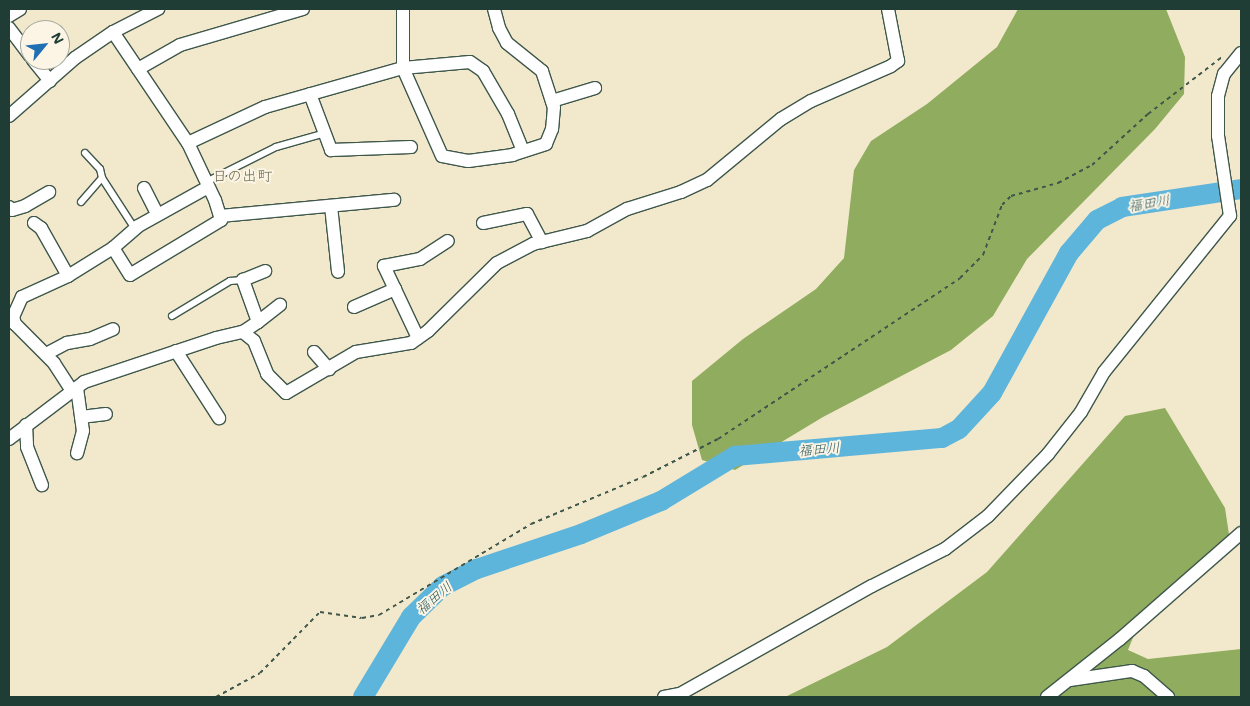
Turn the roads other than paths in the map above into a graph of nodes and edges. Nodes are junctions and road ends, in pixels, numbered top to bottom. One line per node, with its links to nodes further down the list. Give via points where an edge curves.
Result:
1 (20, 9): 8 (street)
2 (158, 9): 7 (street)
3 (303, 9): 14 (street, via 180,45)
4 (403, 9): 13 (street)
5 (494, 9): 19 (street, via 499,28 508,43 542,71)
6 (888, 9): 40 (street, via 898,61 781,119 707,180 628,209 587,231)
7 (143, 12): 10 (street)
8 (9, 16)
9 (9, 28): 11 (street)
10 (113, 32): 14 (street); 16 (street)
11 (20, 43)
12 (1241, 53): 69 (street, via 1224,74 1218,96 1218,136 1230,216 1104,372 1081,412 1048,454 988,516 945,549 872,586 680,694)
13 (403, 68): 18 (street); 24 (street, via 470,62 487,78 508,114); 24 (street, via 442,156 468,161)
14 (138, 69): 22 (street)
15 (42, 70): 16 (street)
16 (50, 80): 20 (street)
17 (595, 88): 19 (street)
18 (310, 94): 21 (street); 22 (street, via 265,107)
19 (552, 101): 24 (street, via 552,129 546,144)
20 (9, 116)
21 (324, 132): 23 (street, via 331,150); 27 (lane, via 276,147)
22 (188, 143): 27 (street)
23 (411, 147)
24 (523, 152)
25 (85, 153): 26 (lane, via 100,169)
26 (102, 178): 31 (lane); 38 (lane)
27 (206, 185): 34 (street); 35 (street)
28 (144, 188): 34 (street)
29 (48, 192): 33 (street, via 25,206 12,210)
30 (394, 200): 32 (street)
31 (81, 202)
32 (332, 206): 35 (street); 43 (street)
33 (9, 207)
34 (158, 215): 38 (street)
35 (220, 216): 41 (street, via 221,220 130,275)
36 (34, 223): 44 (street, via 41,228)
37 (483, 223): 40 (street, via 527,214)
38 (135, 229): 41 (street)
39 (448, 241): 46 (street, via 420,259 384,266)
40 (542, 242): 54 (street, via 497,263)
41 (113, 248): 44 (street)
42 (265, 271): 45 (street)
43 (338, 272)
44 (68, 276): 50 (street, via 22,297)
45 (243, 280): 49 (lane, via 230,281); 51 (street)
46 (395, 290): 48 (street); 54 (street)
47 (280, 305): 51 (street)
48 (354, 307)
49 (172, 316)
50 (11, 318): 57 (street)
51 (258, 322): 53 (street)
52 (113, 329): 57 (street, via 90,334)
53 (243, 332): 55 (street); 58 (street, via 254,341 267,374 286,393)
54 (418, 338): 58 (street, via 411,343 356,352)
55 (176, 351): 59 (street, via 84,382); 62 (street)
56 (314, 352): 58 (street)
57 (46, 354): 59 (street)
58 (329, 369)
59 (75, 389): 61 (street); 63 (street)
60 (106, 414): 61 (street)
61 (81, 417): 65 (street, via 84,431)
62 (219, 418)
63 (26, 425): 64 (street); 66 (street, via 27,447)
64 (9, 439)
65 (77, 453)
66 (42, 485)
67 (1241, 533): 68 (street)
68 (1068, 681): 70 (street); 71 (street, via 1132,671 1144,676)
69 (664, 697)
70 (1047, 697)
71 (1168, 697)

